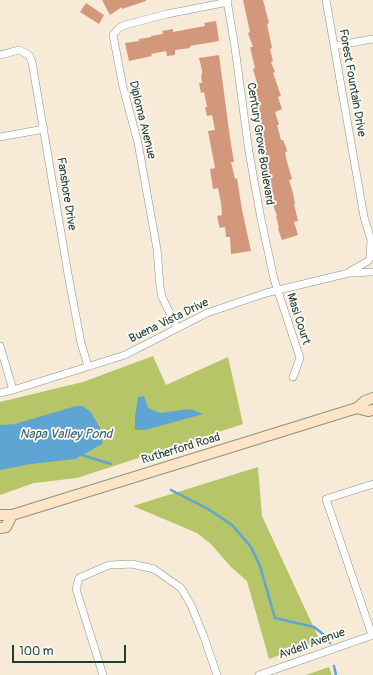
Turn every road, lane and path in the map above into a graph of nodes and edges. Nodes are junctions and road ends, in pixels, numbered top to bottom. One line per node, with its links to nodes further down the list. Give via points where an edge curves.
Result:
1 (326, 0): 4 (street, Forest Fountain Drive)
2 (228, 1): 12 (street, Century Grove Boulevard, via 249,152 261,219); 13 (street, Diploma Avenue, via 125,25 118,28 113,35 138,143 157,249 162,297)
3 (373, 39): 4 (street)
4 (334, 46): 8 (street, Forest Fountain Drive, via 364,217)
5 (0, 55): 6 (street, Fanshore Drive, via 19,50 29,55)
6 (44, 129): 7 (street); 15 (street, Fanshore Drive, via 69,282)
7 (0, 136)
8 (372, 241): 9 (street, Forest Fountain Drive)
9 (370, 258): 10 (street, Buena Vista Drive); 11 (street, via 368,268)
10 (349, 273): 11 (street, Buena Vista Drive); 12 (street, Buena Vista Drive)
11 (373, 273)
12 (278, 290): 13 (street, Buena Vista Drive, via 207,313); 16 (street, Masi Court, via 300,358)
13 (177, 328): 15 (street, Buena Vista Drive, via 125,355)
14 (0, 346): 17 (street)
15 (88, 366): 17 (street, Buena Vista Drive)
16 (293, 377)
17 (13, 390): 18 (street, Buena Vista Drive)
18 (0, 393)
19 (373, 398): 20 (main road, Rutherford Road)
20 (358, 408): 21 (main road, Rutherford Road); 24 (main road, Rutherford Road)
21 (373, 410)
22 (373, 484): 26 (street, via 326,499)
23 (0, 515): 24 (main road, Rutherford Road)
24 (12, 515): 25 (main road, via 6,527)
25 (0, 528)
26 (372, 635): 29 (street, Avdell Avenue)
27 (103, 675): 28 (street, via 76,589 79,578 109,565 132,564 154,569 181,588 192,606)
28 (217, 675)
29 (259, 675)

